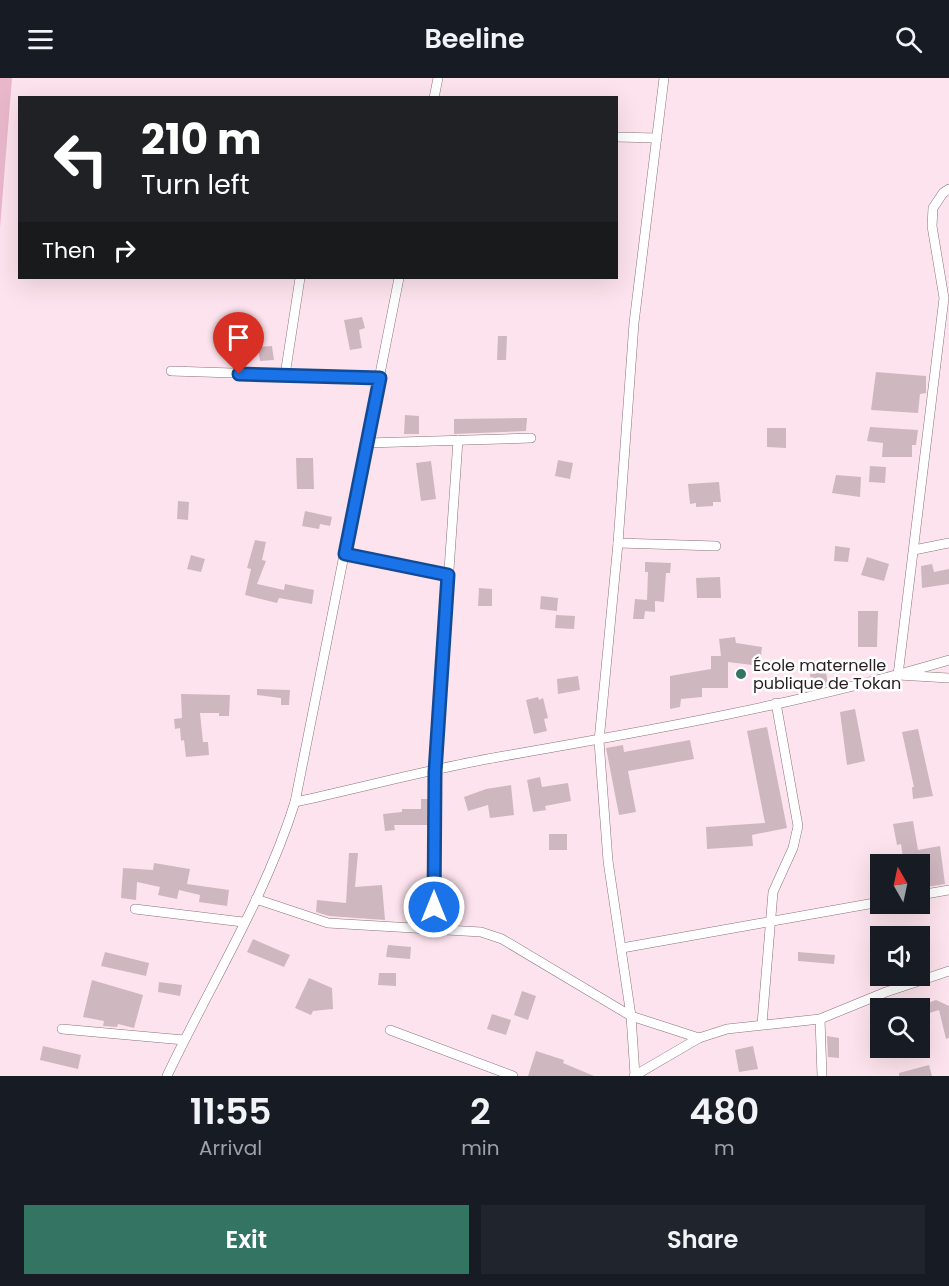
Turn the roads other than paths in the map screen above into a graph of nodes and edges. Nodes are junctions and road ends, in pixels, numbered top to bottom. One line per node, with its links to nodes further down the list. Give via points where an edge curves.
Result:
1 (438, 78): 3 (street)
2 (664, 78): 5 (street)
3 (434, 96)
4 (618, 137): 5 (street)
5 (657, 138): 15 (street, via 634,323)
6 (949, 189): 18 (street, via 933,208 932,226 944,298)
7 (300, 279): 10 (street)
8 (399, 279): 11 (street)
9 (171, 371): 10 (street)
10 (285, 375): 11 (street)
11 (380, 378): 14 (street)
12 (531, 438): 13 (street)
13 (458, 440): 14 (street); 20 (street)
14 (367, 443): 19 (street)
15 (618, 543): 17 (street); 25 (street)
16 (949, 543): 18 (street)
17 (716, 546)
18 (914, 550): 22 (street)
19 (345, 554): 20 (street); 27 (street)
20 (448, 575): 26 (street)
21 (949, 660): 22 (street)
22 (898, 675): 23 (street); 24 (street)
23 (949, 678)
24 (776, 703): 25 (street); 34 (street, via 798,826 793,848 773,892)
25 (599, 741): 26 (street, via 502,756); 36 (street, via 608,861)
26 (435, 772): 27 (street); 35 (street)
27 (295, 802): 30 (street)
28 (949, 890): 29 (street)
29 (930, 893)
30 (256, 899): 33 (street); 35 (street, via 328,923)
31 (870, 904): 34 (street)
32 (135, 909): 33 (street)
33 (243, 922): 44 (street)
34 (769, 922): 36 (street); 40 (street)
35 (434, 929): 38 (street, via 481,932 502,939)
36 (622, 948): 38 (street)
37 (949, 971): 39 (street)
38 (631, 1016): 43 (street); 47 (street)
39 (820, 1020): 40 (street); 48 (street)
40 (762, 1024): 43 (street)
41 (62, 1029): 44 (street)
42 (390, 1030): 46 (street)
43 (699, 1038): 47 (street)
44 (184, 1040): 45 (street)
45 (167, 1076)
46 (513, 1076)
47 (635, 1076)
48 (822, 1076)

